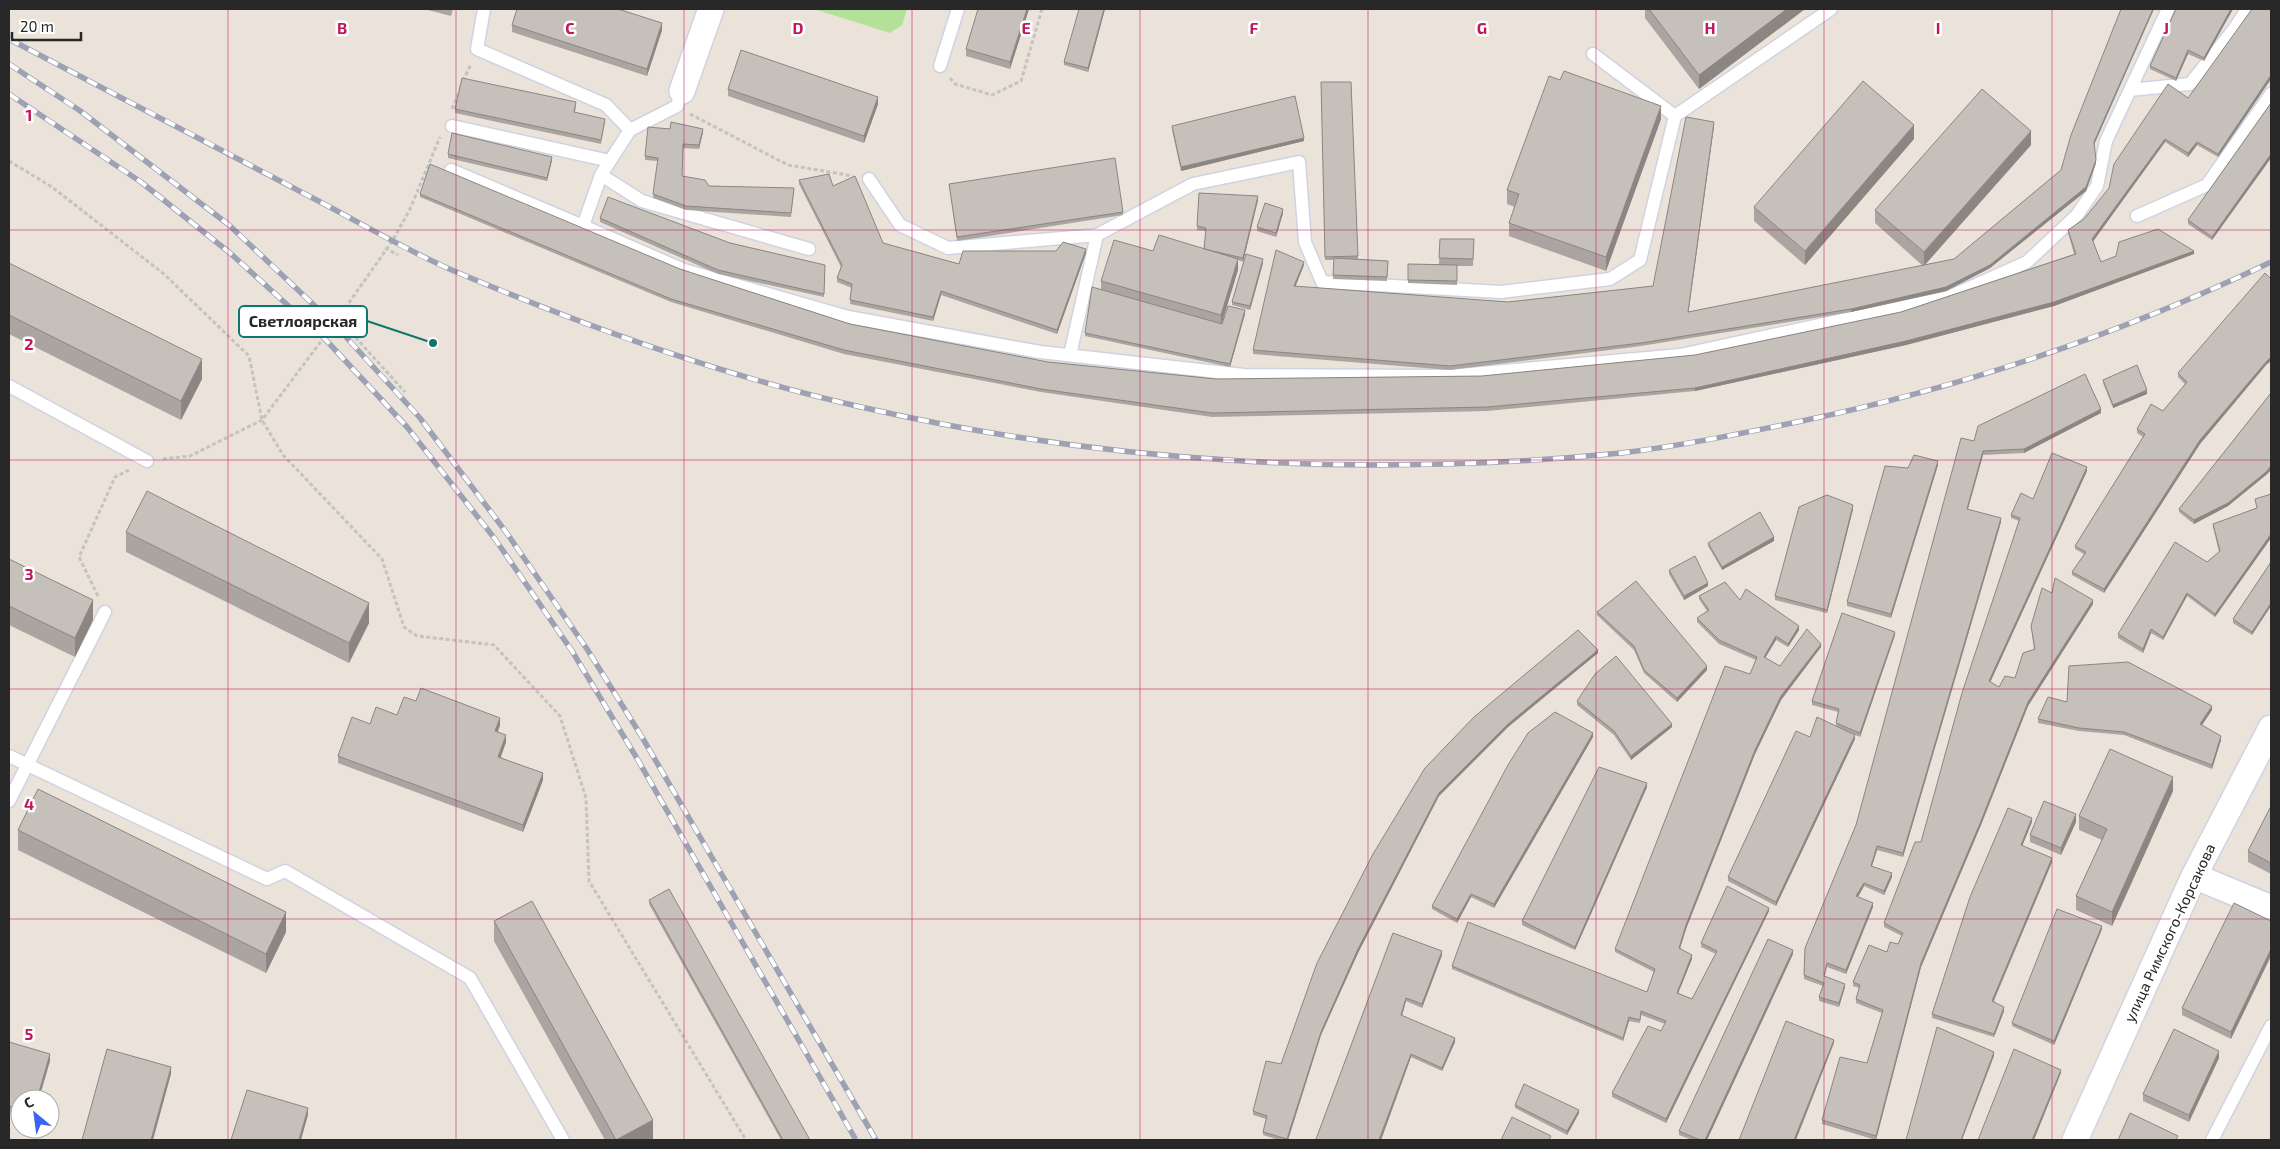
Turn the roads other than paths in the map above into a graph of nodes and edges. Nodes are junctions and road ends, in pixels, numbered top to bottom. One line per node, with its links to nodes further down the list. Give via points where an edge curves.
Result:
1 (484, 9): 14 (lane, via 477,49 606,105)
2 (711, 9): 11 (street)
3 (958, 9): 8 (lane)
4 (1832, 9): 12 (lane)
5 (2168, 9): 9 (lane)
6 (2246, 9): 9 (lane, via 2235,28 2190,84)
7 (1593, 54): 12 (lane)
8 (940, 66)
9 (2130, 90): 23 (lane, via 2106,141 2097,186 2077,215 2027,262 1949,297 1680,355 1448,376 1244,376)
10 (2271, 94): 19 (lane, via 2207,185)
11 (679, 99): 14 (lane)
12 (1675, 116): 21 (lane, via 1640,260 1610,279 1501,292 1322,282 1305,242 1299,162 1193,184)
13 (448, 128): 15 (lane)
14 (630, 130): 15 (lane)
15 (610, 161): 17 (lane)
16 (451, 170): 20 (lane)
17 (601, 175): 20 (lane); 22 (lane, via 642,201)
18 (869, 179): 21 (lane, via 900,225 948,248)
19 (2137, 216)
20 (583, 226): 23 (lane, via 684,270 848,317)
21 (1098, 235): 23 (lane)
22 (809, 249)
23 (1070, 355)
24 (9, 386): 25 (lane)
25 (147, 461)
26 (105, 612): 29 (lane)
27 (2271, 728): 31 (street, улица Римского-Корсакова)
28 (9, 756): 29 (lane)
29 (27, 766): 30 (lane); 34 (lane, via 266,879 285,871 470,978)
30 (9, 801)
31 (2194, 876): 32 (street); 35 (street, улица Римского-Корсакова)
32 (2271, 908)
33 (2271, 1026): 36 (lane)
34 (563, 1140)
35 (2075, 1140)
36 (2212, 1140)

